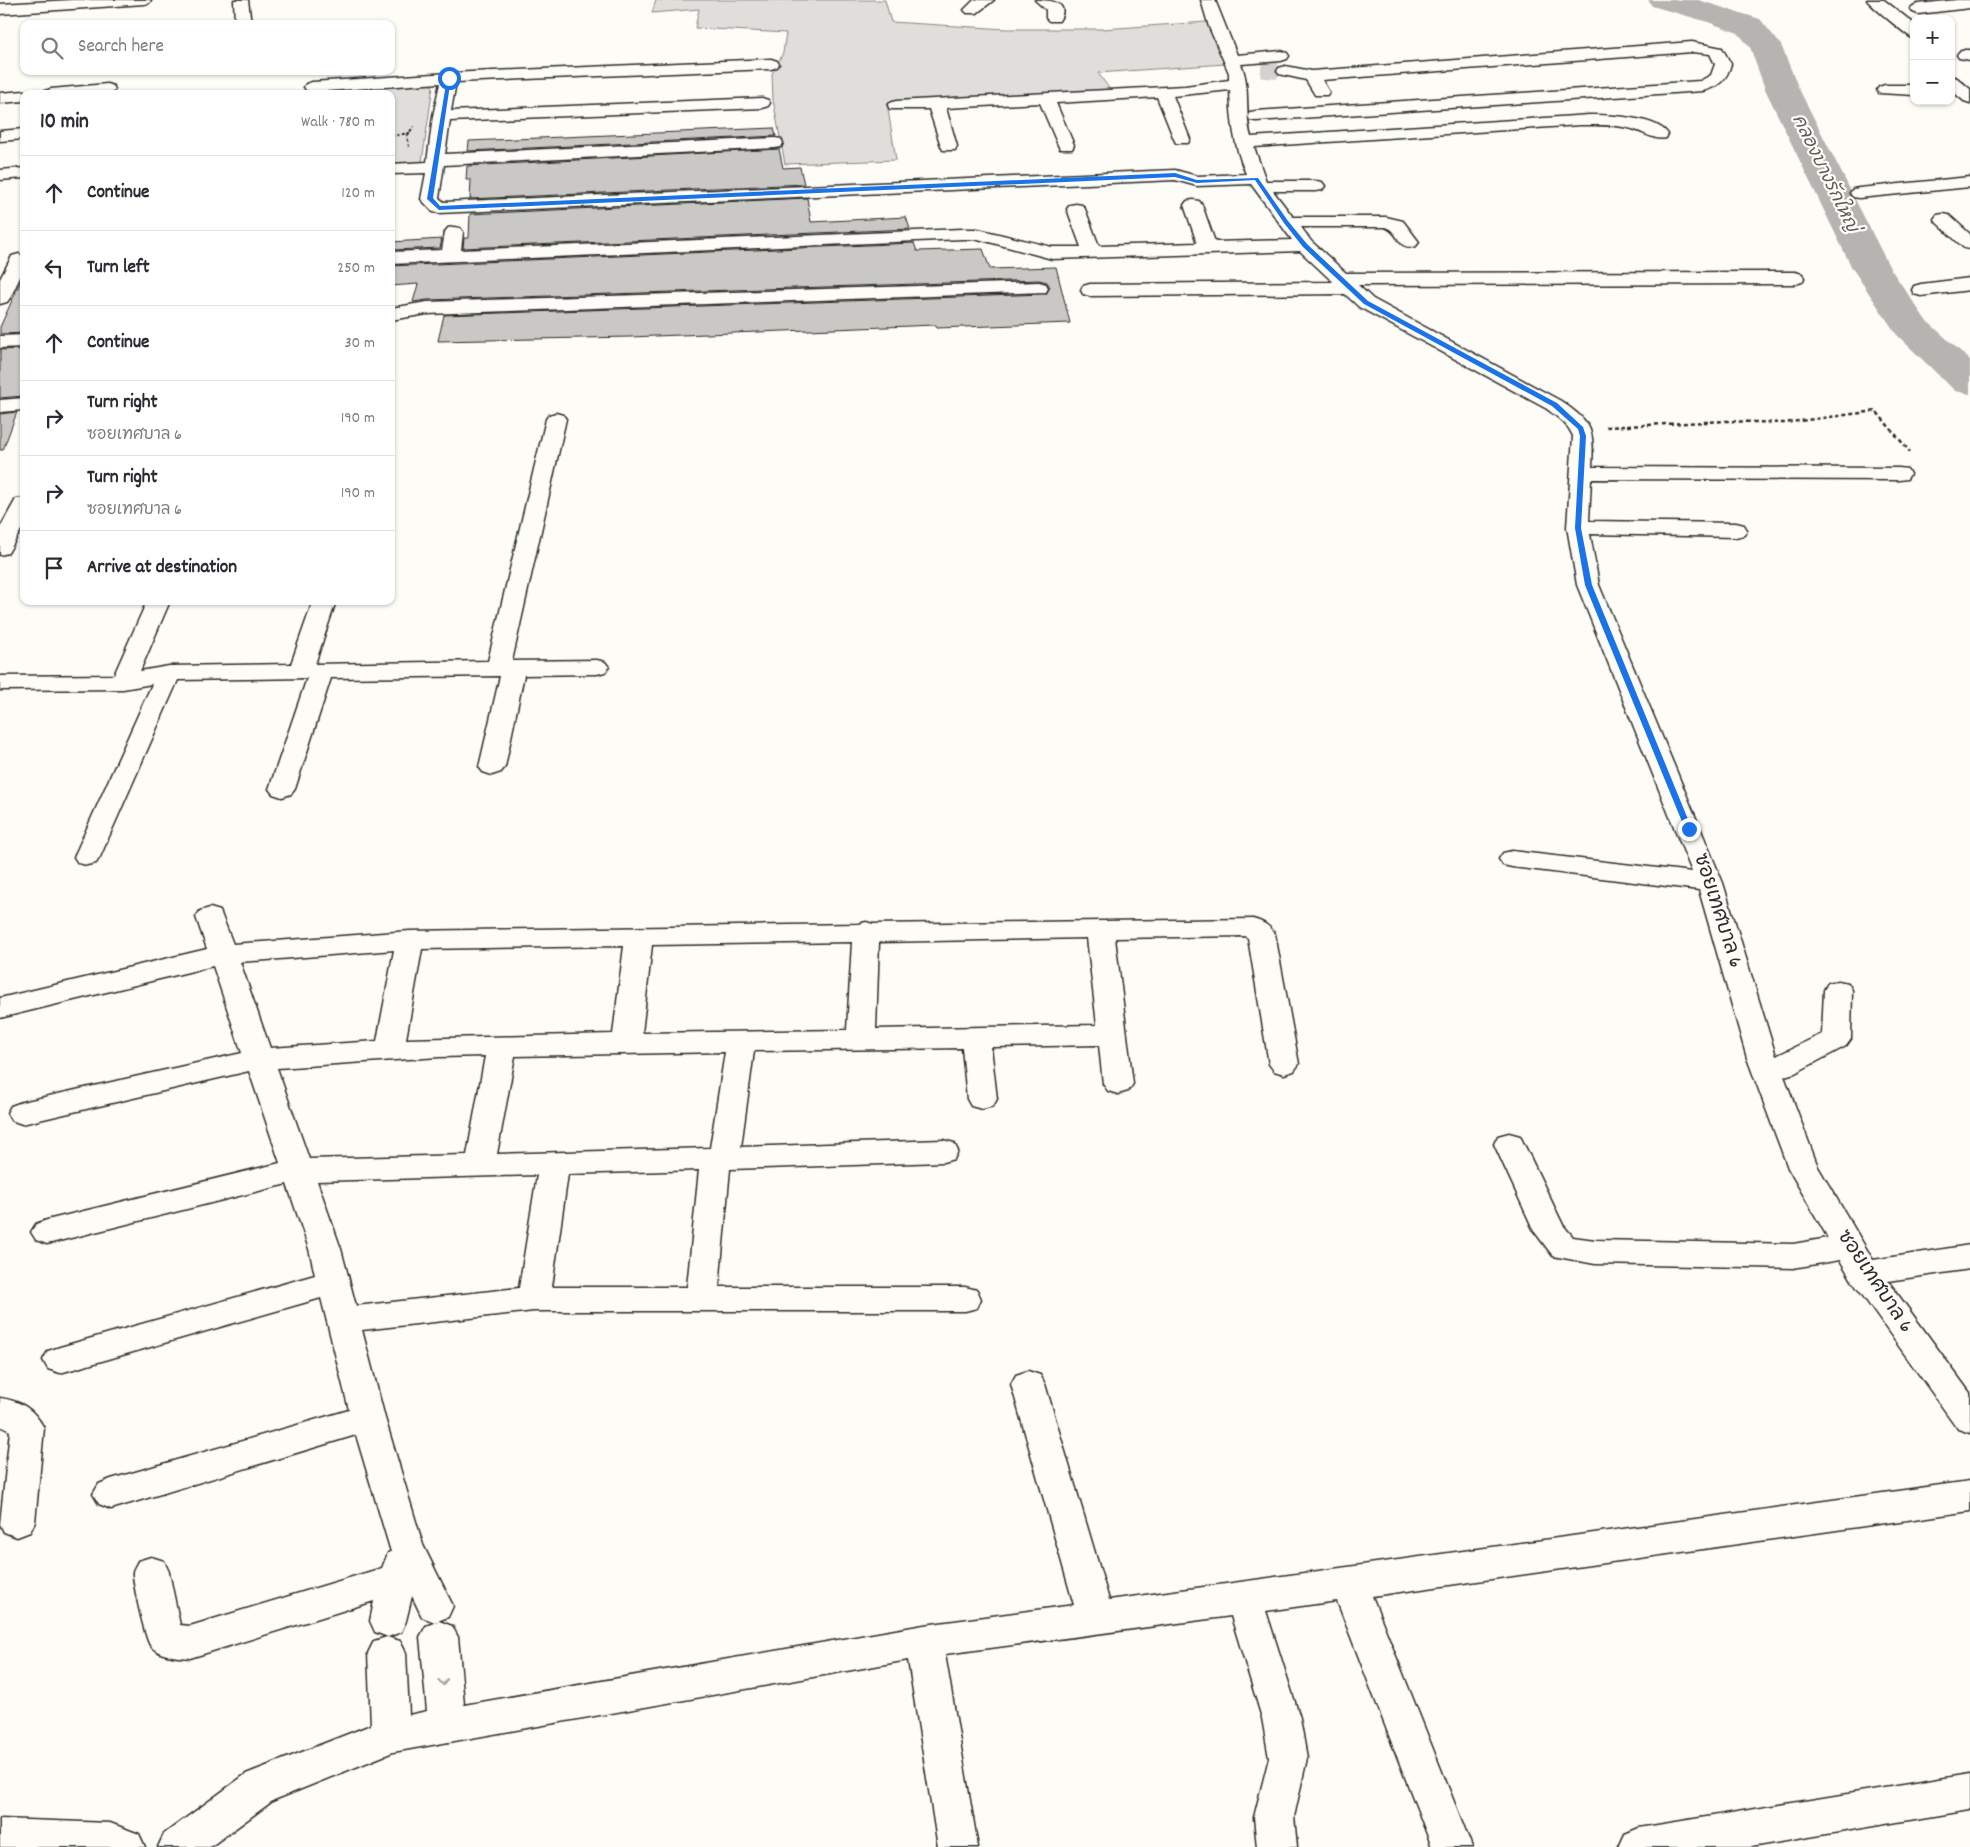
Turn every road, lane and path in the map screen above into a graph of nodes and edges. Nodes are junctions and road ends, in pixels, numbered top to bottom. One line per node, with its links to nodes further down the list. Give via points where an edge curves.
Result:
1 (144, 0): 8 (street)
2 (241, 0): 12 (street)
3 (987, 0): 10 (street)
4 (1042, 0): 11 (street, via 1054,8)
5 (1208, 0): 15 (street, via 1217,27)
6 (1874, 0): 13 (street)
7 (1970, 3): 9 (street)
8 (0, 9)
9 (1918, 9)
10 (972, 10)
11 (1054, 18)
12 (243, 20)
13 (1910, 29)
14 (770, 64): 17 (street)
15 (1243, 71): 16 (street, via 1283,68); 24 (street); 48 (street, via 1240,128)
16 (1306, 76): 32 (street); 32 (street, via 1692,47 1716,51 1723,64 1716,82 1703,86)
17 (449, 78): 19 (street); 33 (street)
18 (1113, 80): 25 (street)
19 (312, 87)
20 (107, 88): 21 (street)
21 (88, 90)
22 (1885, 90): 23 (street)
23 (1910, 90)
24 (1162, 92): 25 (street); 41 (street)
25 (1122, 94): 28 (street)
26 (20, 96): 27 (street)
27 (0, 98)
28 (1046, 99): 30 (street); 43 (street)
29 (762, 103): 33 (street)
30 (936, 104): 31 (street); 44 (street)
31 (896, 106)
32 (1332, 110): 34 (street)
33 (441, 116): 46 (street)
34 (1256, 116)
35 (417, 120): 36 (path)
36 (410, 133): 39 (path); 45 (path, via 406,136 410,145)
37 (20, 134): 40 (street)
38 (1660, 134): 48 (street, via 1646,126 1629,123 1580,120)
39 (395, 135)
40 (0, 136)
41 (1182, 139)
42 (775, 143): 46 (street)
43 (1066, 145)
44 (948, 146)
45 (407, 153)
46 (437, 164): 47 (street); 48 (street, via 430,199 439,208 1175,175 1197,181)
47 (395, 168)
48 (1252, 168): 52 (street); 57 (street)
49 (20, 174): 50 (street)
50 (0, 176)
51 (1970, 182): 53 (street)
52 (1316, 186)
53 (1859, 193)
54 (1193, 205): 62 (street)
55 (1076, 208): 63 (street)
56 (1943, 219): 60 (street)
57 (1286, 222): 59 (street, via 1386,222 1397,224); 61 (street)
58 (454, 232): 64 (street)
59 (1410, 242)
60 (1970, 244)
61 (1305, 245): 62 (street); 68 (street)
62 (1208, 249): 63 (street)
63 (1093, 252): 64 (street, via 1052,252 978,234 962,234)
64 (451, 254): 65 (street)
65 (395, 258)
66 (18, 272): 73 (street)
67 (1795, 278): 68 (street)
68 (1345, 284): 71 (street); 80 (street, via 1366,303 1390,317 1554,405)
69 (1970, 284): 72 (street)
70 (1039, 288): 74 (street, via 427,308)
71 (1090, 290)
72 (1921, 290)
73 (0, 298)
74 (395, 313)
75 (20, 341): 76 (street)
76 (0, 342)
77 (20, 404): 78 (street)
78 (0, 406)
79 (556, 419): 91 (street)
80 (1580, 428): 81 (path, via 1726,421 1784,423 1876,412); 82 (street, ซอยเทศบาล 6, via 1583,436)
81 (1912, 454)
82 (1581, 473): 83 (street); 85 (street, ซอยเทศบาล 6)
83 (1899, 474)
84 (20, 511): 87 (street)
85 (1578, 528): 86 (street); 100 (street, ซอยเทศบาล 6, via 1588,585)
86 (1736, 530)
87 (0, 548)
88 (157, 605): 94 (street)
89 (324, 605): 92 (street)
90 (597, 667): 91 (street)
91 (506, 668): 92 (street); 96 (street)
92 (311, 671): 93 (street); 97 (street)
93 (169, 673): 94 (street); 98 (street)
94 (123, 682): 95 (street)
95 (0, 683)
96 (492, 768)
97 (282, 789)
98 (88, 857)
99 (1512, 860): 100 (street)
100 (1710, 883): 118 (street, ซอยเทศบาล 6)
101 (210, 917): 106 (street)
102 (1100, 930): 103 (street); 109 (street); 117 (street, via 1254,928 1261,934)
103 (866, 931): 104 (street); 111 (street)
104 (639, 936): 105 (street); 113 (street)
105 (410, 940): 106 (street); 115 (street)
106 (223, 954): 108 (street); 116 (street)
107 (1838, 990): 118 (street, via 1836,1039 1785,1066)
108 (0, 1008)
109 (1112, 1035): 110 (street); 119 (street)
110 (975, 1038): 111 (street); 120 (street)
111 (861, 1040): 112 (street)
112 (741, 1042): 113 (street); 124 (street)
113 (626, 1044): 114 (street)
114 (502, 1046): 115 (street); 126 (street)
115 (390, 1050): 116 (street)
116 (259, 1059): 121 (street); 127 (street)
117 (1284, 1064)
118 (1766, 1067): 130 (street, ซอยเทศบาล 6, via 1803,1168)
119 (1118, 1084)
120 (982, 1098)
121 (22, 1113)
122 (1509, 1144): 130 (street, via 1550,1231 1564,1248 1595,1252)
123 (944, 1151): 124 (street)
124 (720, 1158): 125 (street); 133 (street)
125 (554, 1164): 126 (street); 132 (street)
126 (480, 1166): 127 (street)
127 (298, 1170): 128 (street); 131 (street)
128 (47, 1232)
129 (1970, 1257): 130 (street)
130 (1856, 1260): 140 (street, ซอยเทศบาล 6)
131 (333, 1282): 135 (street); 136 (street)
132 (534, 1300): 133 (street); 135 (street)
133 (702, 1300): 134 (street)
134 (965, 1300)
135 (343, 1320): 139 (street)
136 (60, 1360)
137 (1028, 1384): 148 (street)
138 (0, 1412): 143 (street, via 21,1418 27,1428)
139 (368, 1418): 141 (street); 144 (street)
140 (1970, 1419)
141 (111, 1494)
142 (1970, 1496): 146 (street)
143 (17, 1522)
144 (407, 1566): 145 (street, via 190,1642 171,1640 163,1634); 150 (street, one-way to 150, via 437,1622); 151 (street, via 388,1637)
145 (151, 1572)
146 (1349, 1584): 147 (street); 158 (street)
147 (1244, 1598): 148 (street); 157 (street, via 1281,1718 1288,1758 1274,1817)
148 (1096, 1617): 149 (street)
149 (924, 1641): 150 (street); 156 (street)
150 (447, 1726): 151 (street)
151 (391, 1735): 155 (street, via 260,1788)
152 (1970, 1792): 159 (street)
153 (0, 1838): 154 (street, via 110,1842)
154 (125, 1847)
155 (178, 1847)
156 (958, 1847)
157 (1277, 1847)
158 (1452, 1847)
159 (1639, 1847)

